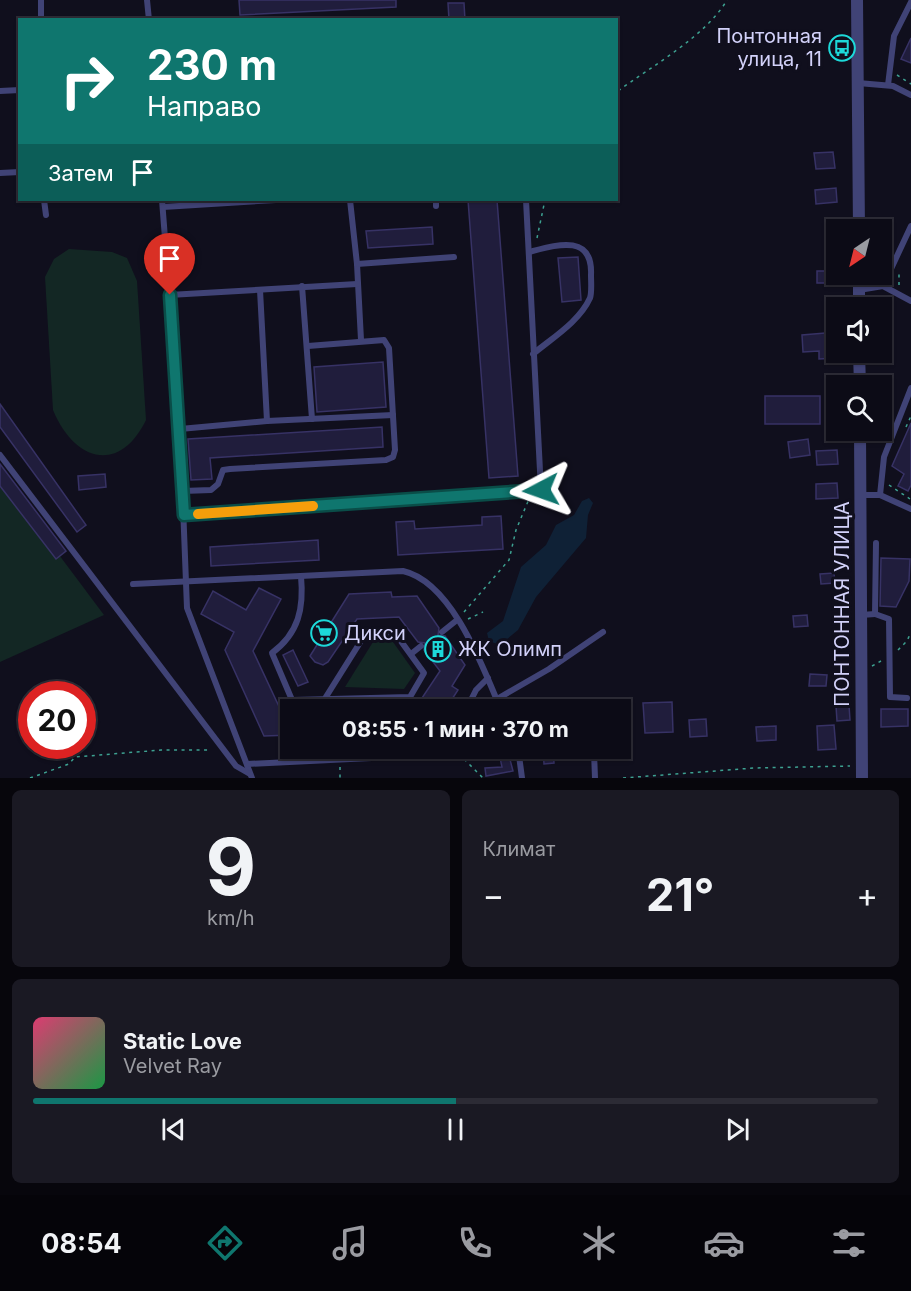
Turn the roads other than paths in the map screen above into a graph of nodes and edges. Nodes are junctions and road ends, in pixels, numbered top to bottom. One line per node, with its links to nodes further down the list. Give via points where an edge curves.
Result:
1 (41, 0): 5 (lane)
2 (147, 0): 6 (lane)
3 (857, 0): 7 (street)
4 (911, 2): 8 (lane, via 894,36)
5 (42, 18)
6 (149, 18)
7 (858, 83): 8 (lane); 20 (street)
8 (888, 86): 11 (lane)
9 (18, 90): 10 (lane)
10 (0, 91)
11 (911, 94)
12 (18, 172): 13 (lane)
13 (0, 173)
14 (44, 201): 19 (lane)
15 (238, 201): 18 (lane)
16 (350, 201): 24 (lane)
17 (526, 201): 22 (lane)
18 (163, 203): 31 (lane)
19 (46, 215)
20 (859, 219)
21 (911, 226): 28 (lane)
22 (529, 252): 36 (lane); 36 (lane, via 574,244 585,250 592,265 590,297 575,320)
23 (454, 257): 24 (lane)
24 (357, 264): 25 (lane)
25 (357, 284): 27 (lane); 34 (lane)
26 (859, 285): 30 (street)
27 (302, 286): 29 (lane); 35 (lane)
28 (883, 286): 30 (lane); 33 (lane)
29 (260, 290): 31 (lane); 40 (lane)
30 (859, 290): 32 (street)
31 (170, 295): 41 (lane)
32 (859, 297)
33 (911, 301)
34 (361, 340): 35 (lane); 38 (lane, via 384,340 389,348)
35 (308, 346): 39 (lane)
36 (533, 354): 48 (lane, via 541,490)
37 (911, 388): 46 (lane, via 884,457)
38 (393, 415): 39 (lane); 44 (lane, via 395,450 393,457 386,460 223,470 211,490)
39 (312, 419): 40 (lane)
40 (267, 421): 41 (lane)
41 (180, 429): 44 (lane)
42 (860, 441): 45 (street, ПОНТОННАЯ УЛИЦА)
43 (0, 455): 71 (lane, via 236,766)
44 (183, 491): 48 (lane)
45 (861, 495): 46 (lane); 54 (street, ПОНТОННАЯ УЛИЦА)
46 (880, 495): 47 (lane)
47 (911, 510)
48 (184, 515): 51 (lane)
49 (876, 543): 53 (lane)
50 (301, 576): 51 (lane); 55 (lane, via 416,573 433,587); 62 (lane, via 302,612 289,636 272,653)
51 (186, 582): 52 (lane); 70 (lane, via 187,608)
52 (133, 584)
53 (875, 614): 54 (lane); 61 (lane, via 889,619 890,697)
54 (861, 615): 74 (street, ПОНТОННАЯ УЛИЦА)
55 (458, 620): 56 (lane); 60 (lane)
56 (441, 632)
57 (603, 632): 66 (lane)
58 (421, 646): 59 (lane)
59 (411, 654): 63 (lane, via 395,633 366,633); 64 (lane, via 424,673 410,697)
60 (488, 678): 65 (lane); 66 (lane)
61 (907, 698)
62 (292, 699)
63 (325, 699)
64 (353, 699)
65 (472, 699)
66 (497, 699)
67 (358, 759): 70 (lane)
68 (519, 759): 72 (lane)
69 (594, 759): 73 (lane)
70 (247, 764): 71 (lane)
71 (252, 776)
72 (522, 778)
73 (595, 778)
74 (862, 778)

